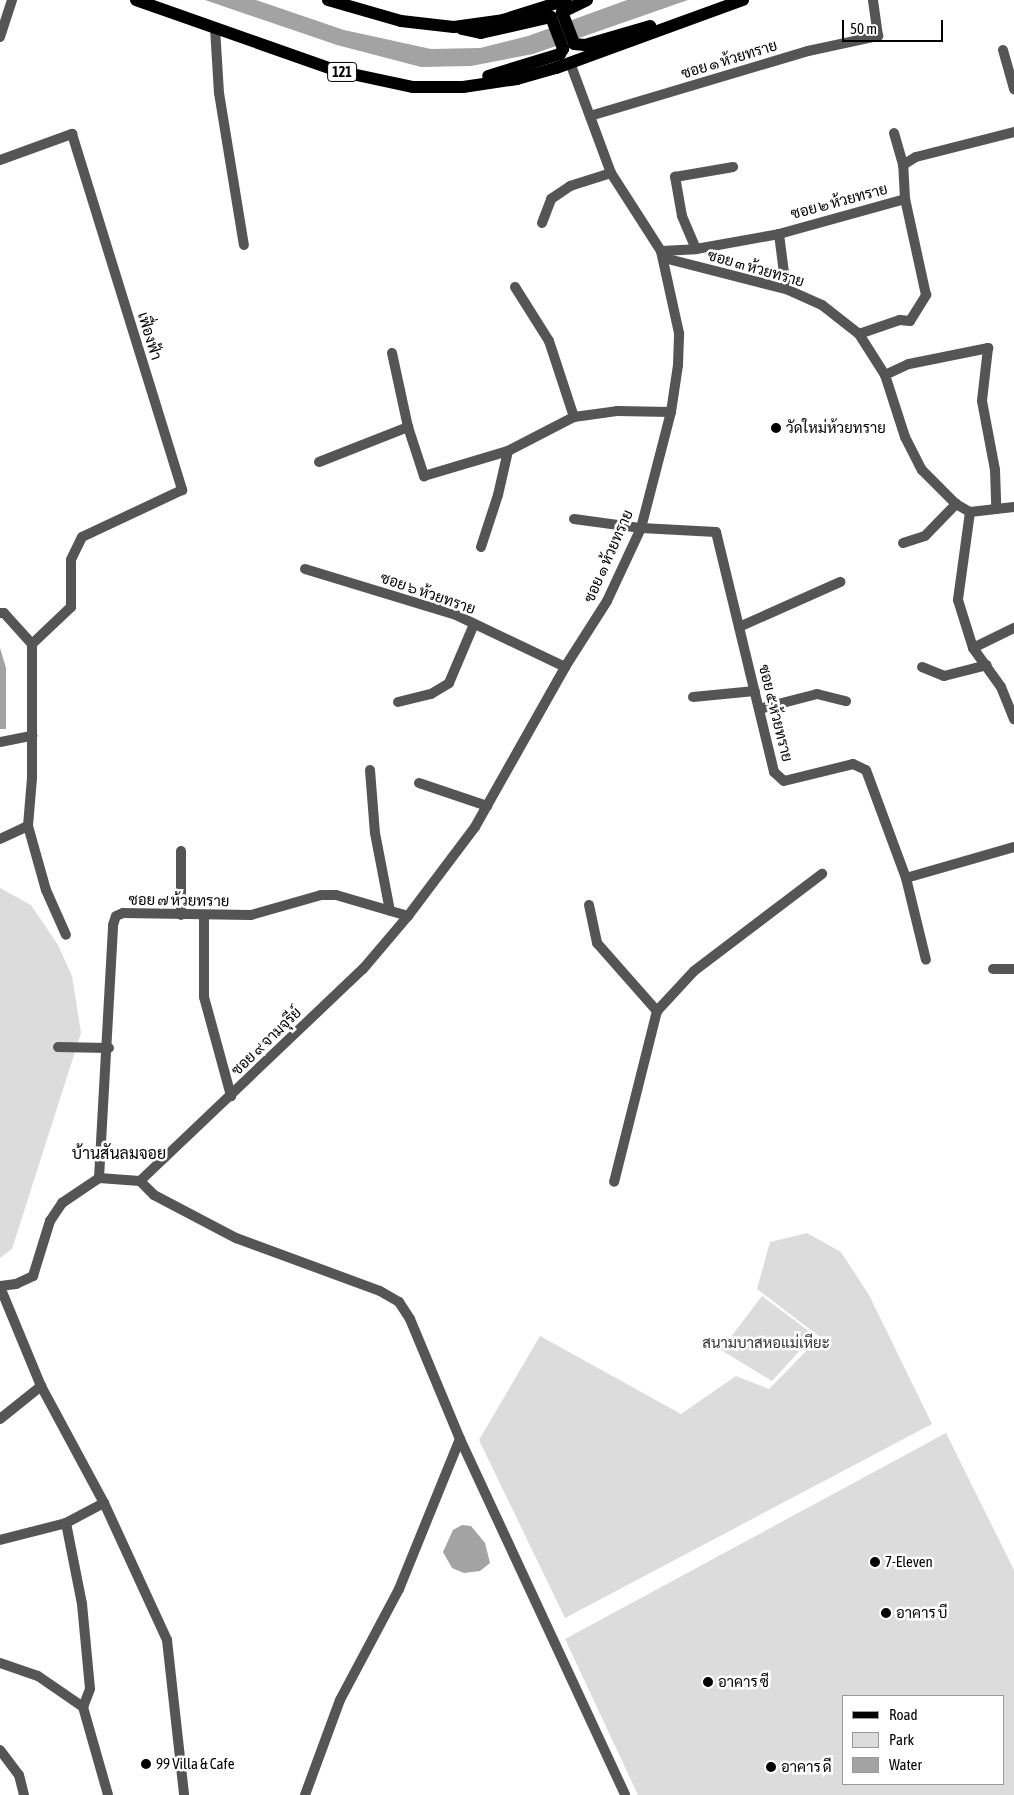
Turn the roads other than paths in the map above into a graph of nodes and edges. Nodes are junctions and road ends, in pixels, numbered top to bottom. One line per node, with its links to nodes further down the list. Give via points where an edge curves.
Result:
1 (12, 0): 12 (street)
2 (136, 0): 11 (main road, 121)
3 (328, 0): 10 (main road, via 401,21)
4 (566, 0): 10 (main road, via 503,20)
5 (587, 0): 8 (main road, via 566,8)
6 (743, 0): 9 (main road, 121)
7 (873, 0): 18 (street, ซอย ๑ ห้วยทราย, via 878,36 808,51)
8 (557, 16): 10 (main road, via 481,33); 13 (main road)
9 (692, 18): 13 (main road, via 585,45); 15 (main road, 121)
10 (454, 27)
11 (215, 28): 16 (main road, 121, via 338,71 384,82 413,87); 28 (street, via 219,92)
12 (0, 37)
13 (568, 46): 16 (main road, via 554,57 492,74)
14 (1003, 50): 17 (street)
15 (570, 63): 16 (main road, 121, via 518,78); 18 (street, ซอย ๑ ห้วยทราย)
16 (463, 87)
17 (1014, 90)
18 (590, 116): 24 (street, ซอย ๑ ห้วยทราย)
19 (894, 132): 22 (street, ซอย ๒ ห้วยทราย)
20 (1014, 132): 22 (street, via 916,157)
21 (0, 160): 55 (street, เฟื่องฟ้า, via 72,134 182,490 82,537 72,560 71,607)
22 (903, 165): 25 (street, ซอย ๒ ห้วยทราย)
23 (733, 167): 29 (street, via 675,177 682,216)
24 (611, 173): 26 (street, via 570,186 550,198); 30 (street, ซอย ๑ ห้วยทราย)
25 (905, 199): 27 (street, ซอย ๒ ห้วยทราย); 33 (street, via 926,295 910,321 900,320)
26 (542, 223)
27 (779, 234): 29 (street, ซอย ๒ ห้วยทราย); 32 (street)
28 (244, 245)
29 (696, 249): 30 (street, ซอย ๒ ห้วยทราย)
30 (663, 255): 32 (street, ซอย ๓ ห้วยทราย); 36 (street, ซอย ๑ ห้วยทราย, via 679,333)
31 (516, 287): 37 (street, via 549,341)
32 (786, 289): 33 (street, ซอย ๓ ห้วยทราย, via 822,305)
33 (859, 334): 35 (street, ซอย ๓ ห้วยทราย)
34 (392, 353): 38 (street)
35 (884, 375): 41 (street, ซอย ๓ ห้วยทราย, via 905,438 922,470); 43 (street, via 910,364 988,348 982,402 995,470)
36 (671, 412): 37 (street, via 617,411); 46 (street, ซอย ๑ ห้วยทราย)
37 (574, 417): 39 (street)
38 (408, 427): 39 (street, via 424,476); 40 (street)
39 (508, 451): 48 (street)
40 (319, 462)
41 (956, 504): 44 (street); 47 (street, via 925,536)
42 (1014, 507): 43 (street)
43 (996, 508): 44 (street)
44 (970, 512): 56 (street, via 958,600)
45 (574, 519): 46 (street)
46 (641, 528): 53 (street, ซอย ๕ ห้วยทราย, via 716,532); 58 (street, ซอย ๑ ห้วยทราย, via 607,601)
47 (903, 542)
48 (481, 547)
49 (305, 569): 52 (street, ซอย ๖ ห้วยทราย, via 456,615)
50 (840, 582): 53 (street)
51 (0, 613): 55 (street, via 4,613)
52 (474, 624): 58 (street, ซอย ๖ ห้วยทราย); 63 (street, via 449,683 431,694)
53 (739, 627): 60 (street, ซอย ๕ ห้วยทราย)
54 (1014, 628): 56 (street)
55 (32, 644): 66 (street)
56 (973, 648): 57 (street)
57 (987, 666): 59 (street, via 939,676); 65 (street)
58 (565, 667): 70 (street, ซอย ๑ ห้วยทราย)
59 (922, 667)
60 (755, 691): 61 (street); 64 (street, ซอย ๕ ห้วยทราย)
61 (693, 697)
62 (846, 701): 64 (street, via 816,694)
63 (398, 702)
64 (759, 709): 76 (street, ซอย ๕ ห้วยทราย, via 774,772 784,781 853,764 866,770)
65 (1013, 714)
66 (32, 736): 67 (street); 71 (street)
67 (0, 742)
68 (370, 770): 78 (street, via 375,833)
69 (419, 783): 70 (street)
70 (487, 806): 81 (street, ซอย ๑ ห้วยทราย, via 475,827)
71 (28, 826): 72 (street); 82 (street, via 46,890)
72 (0, 839)
73 (1014, 847): 76 (street)
74 (181, 851): 79 (street)
75 (822, 874): 86 (street, via 694,971)
76 (906, 878): 83 (street, ซอย ๕ ห้วยทราย)
77 (589, 905): 86 (street, via 596,943)
78 (390, 911): 80 (street, ซอย ๗ ห้วยทราย, via 336,895 321,895 251,915); 81 (street, ซอย ๗ ห้วยทราย)
79 (181, 915): 80 (street, ซอย ๗ ห้วยทราย); 88 (street, ซอย ๗ ห้วยทราย, via 123,913 116,916 113,925)
80 (204, 916): 89 (street, via 204,996)
81 (408, 916): 89 (street, ซอย ๙ จามจุรีย์, via 363,969)
82 (66, 935)
83 (926, 960)
84 (993, 968): 85 (street)
85 (1014, 969)
86 (656, 1011): 92 (street)
87 (58, 1047): 88 (street)
88 (109, 1048): 90 (street, ซอย ๗ ห้วยทราย)
89 (231, 1096): 91 (street, ซอย ๙ จามจุรีย์)
90 (99, 1178): 91 (street); 93 (street, via 62,1203 50,1221 33,1276)
91 (140, 1181): 96 (street, via 154,1195 236,1238 380,1291 399,1302 410,1319)
92 (614, 1182)
93 (0, 1287): 94 (street)
94 (41, 1386): 95 (street); 97 (street)
95 (0, 1419)
96 (460, 1439): 106 (street, via 399,1589 340,1700); 107 (street)
97 (104, 1503): 98 (street); 105 (street, via 167,1640)
98 (66, 1522): 99 (street); 101 (street, via 82,1604 90,1689)
99 (0, 1540)
100 (0, 1663): 101 (street, via 38,1676)
101 (83, 1707): 104 (street)
102 (0, 1750): 103 (street, via 19,1775)
103 (24, 1795)
104 (108, 1795)
105 (184, 1795)
106 (306, 1795)
107 (626, 1795)

